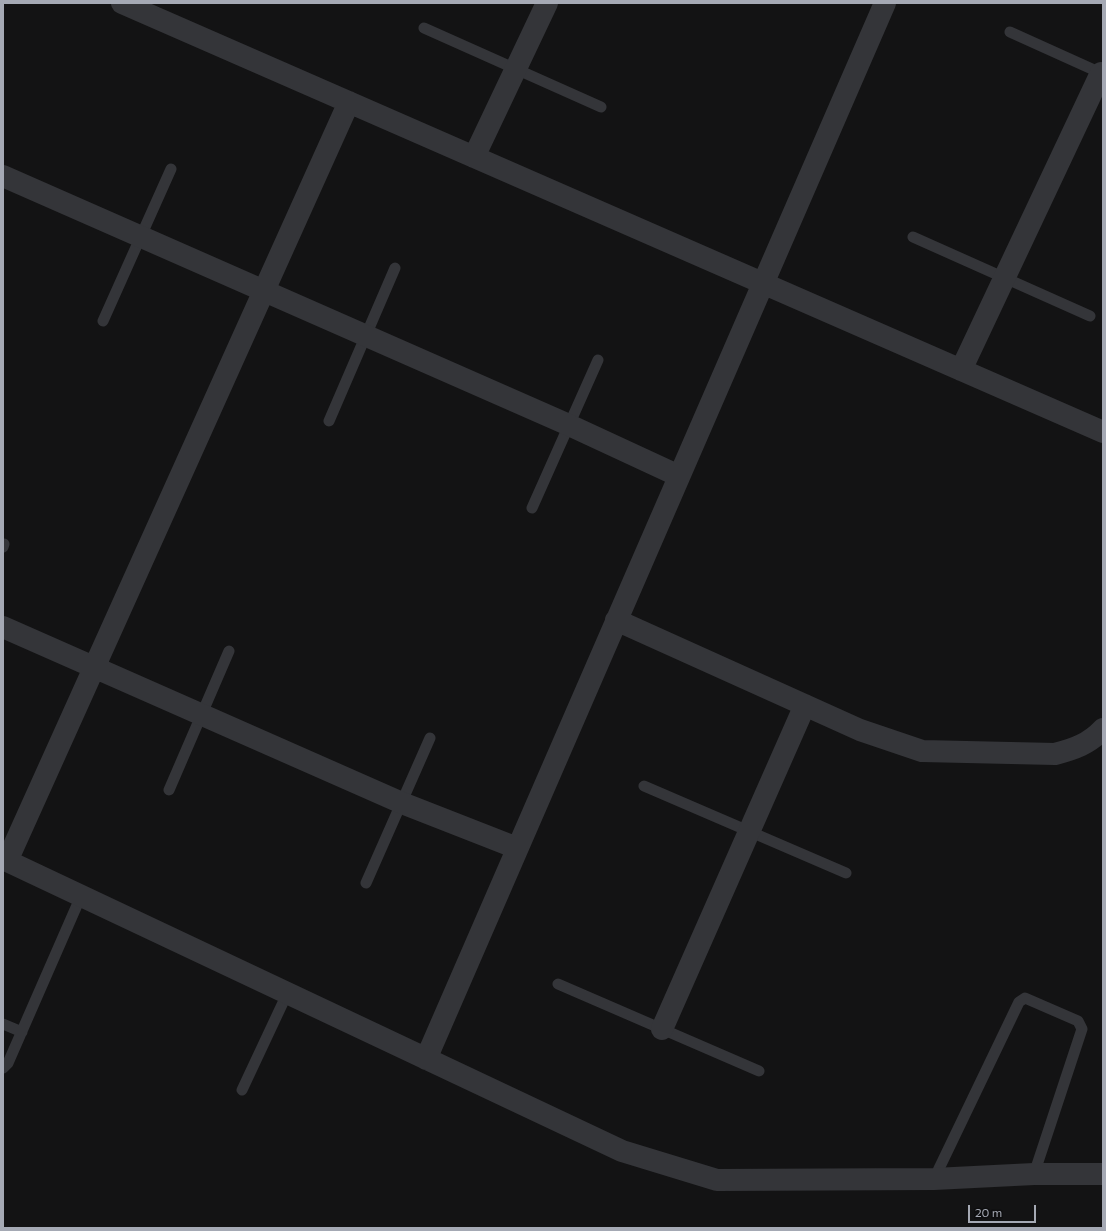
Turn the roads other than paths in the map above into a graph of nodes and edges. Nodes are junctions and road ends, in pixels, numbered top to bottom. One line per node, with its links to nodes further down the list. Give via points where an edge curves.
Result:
1 (122, 3): 8 (street)
2 (547, 3): 6 (street)
3 (885, 3): 17 (street)
4 (424, 28): 6 (lane)
5 (1010, 32): 7 (lane)
6 (515, 69): 9 (lane); 10 (street)
7 (1102, 73): 16 (street)
8 (349, 102): 10 (street); 18 (street)
9 (601, 107)
10 (474, 157): 17 (street)
11 (171, 169): 13 (lane)
12 (3, 176): 13 (street)
13 (140, 237): 18 (street); 20 (lane)
14 (913, 237): 16 (lane)
15 (395, 268): 21 (lane)
16 (1005, 278): 19 (lane); 23 (street)
17 (762, 283): 23 (street); 27 (street)
18 (263, 291): 21 (street); 32 (street)
19 (1090, 316)
20 (103, 321)
21 (366, 336): 24 (lane); 25 (street)
22 (598, 360): 25 (lane)
23 (961, 370): 26 (street)
24 (329, 420)
25 (569, 425): 27 (street); 28 (lane)
26 (1103, 432)
27 (679, 476): 29 (street)
28 (532, 508)
29 (616, 620): 33 (street); 41 (street)
30 (3, 627): 32 (street)
31 (229, 651): 34 (lane)
32 (94, 667): 34 (street); 42 (street)
33 (805, 705): 35 (street, via 860,730 922,751 1055,754 1076,749); 40 (street)
34 (201, 714): 38 (lane); 39 (street)
35 (1103, 729)
36 (430, 738): 39 (lane)
37 (644, 786): 40 (lane)
38 (168, 790)
39 (402, 803): 41 (street); 44 (lane)
40 (749, 831): 43 (lane); 49 (street)
41 (517, 848): 51 (street)
42 (5, 860): 45 (street)
43 (846, 873)
44 (366, 883)
45 (81, 896): 47 (street); 50 (lane)
46 (558, 984): 49 (lane)
47 (287, 994): 51 (street); 54 (lane)
48 (3, 1024): 50 (lane)
49 (662, 1029): 53 (lane)
50 (22, 1032): 52 (lane, via 8,1063)
51 (426, 1059): 57 (street, via 622,1151 717,1180)
52 (3, 1068)
53 (760, 1071)
54 (242, 1090)
55 (1034, 1174): 56 (street); 57 (street); 57 (lane, via 1082,1029 1078,1021 1026,998 1019,1002)
56 (1103, 1174)
57 (934, 1179)

